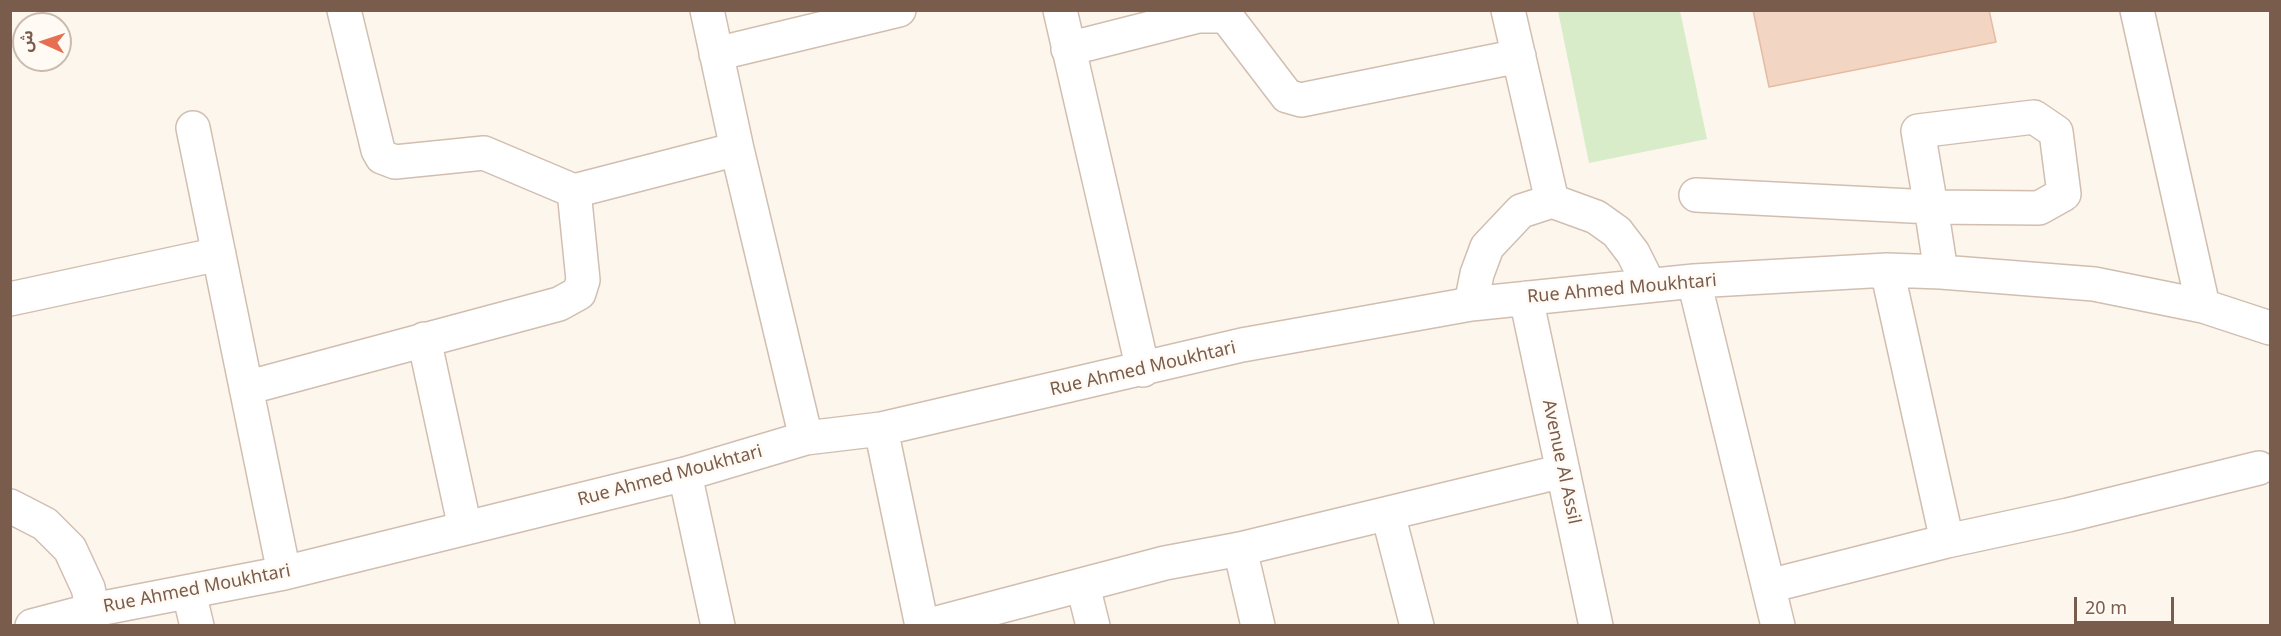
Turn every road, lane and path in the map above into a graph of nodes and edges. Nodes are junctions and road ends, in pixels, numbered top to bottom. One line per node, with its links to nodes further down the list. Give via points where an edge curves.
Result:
1 (344, 10): 12 (street, via 382,157 394,162 484,153)
2 (707, 10): 8 (street)
3 (899, 10): 8 (street)
4 (1060, 10): 7 (street)
5 (1508, 10): 9 (street)
6 (2137, 10): 24 (street)
7 (1068, 49): 9 (street, via 1198,16 1221,16 1229,20 1287,96 1301,100); 27 (street)
8 (716, 54): 11 (street)
9 (1519, 56): 14 (street)
10 (193, 128): 16 (street)
11 (737, 149): 12 (street); 30 (street)
12 (574, 190): 26 (street, via 583,280 579,293 559,304)
13 (1696, 195): 15 (street)
14 (1552, 201): 20 (street, via 1596,217 1617,232); 23 (street, via 1521,211 1487,247)
15 (1931, 207): 15 (street, via 1918,131 2034,117 2056,132 2064,194 2039,208); 18 (street)
16 (219, 254): 22 (street); 28 (street)
17 (1887, 270): 18 (street, Rue Ahmed Moukhtari); 19 (street, Rue Ahmed Moukhtari); 37 (street)
18 (1941, 272): 24 (street, Rue Ahmed Moukhtari, via 2094,284)
19 (1694, 281): 20 (street, Rue Ahmed Moukhtari); 41 (street)
20 (1649, 285): 21 (street, Rue Ahmed Moukhtari)
21 (1526, 298): 23 (street, Rue Ahmed Moukhtari); 32 (street, Avenue Al Assil)
22 (10, 299)
23 (1471, 304): 27 (street, Rue Ahmed Moukhtari, via 1242,345)
24 (2203, 306): 25 (street, Rue Ahmed Moukhtari)
25 (2271, 328)
26 (424, 339): 28 (street); 36 (street)
27 (1143, 370): 29 (street, Rue Ahmed Moukhtari)
28 (246, 388): 39 (street)
29 (881, 429): 30 (street, Rue Ahmed Moukhtari); 47 (street)
30 (806, 438): 33 (street, Rue Ahmed Moukhtari)
31 (2259, 468): 37 (street)
32 (1563, 471): 35 (street); 51 (street, Avenue Al Assil)
33 (685, 474): 36 (street, Rue Ahmed Moukhtari); 46 (street)
34 (10, 506): 43 (street, via 45,524 70,549 88,588)
35 (1388, 514): 38 (street); 50 (street)
36 (465, 528): 39 (street, Rue Ahmed Moukhtari)
37 (1947, 541): 41 (street)
38 (1240, 549): 40 (street); 49 (street)
39 (284, 573): 42 (street, Rue Ahmed Moukhtari)
40 (1083, 586): 47 (street); 48 (street)
41 (1769, 586): 52 (street)
42 (189, 593): 43 (street, Rue Ahmed Moukhtari); 45 (street)
43 (93, 610): 44 (street, Rue Ahmed Moukhtari)
44 (32, 626)
45 (196, 626)
46 (718, 626)
47 (924, 626)
48 (1092, 626)
49 (1258, 626)
50 (1417, 626)
51 (1596, 626)
52 (1778, 626)

